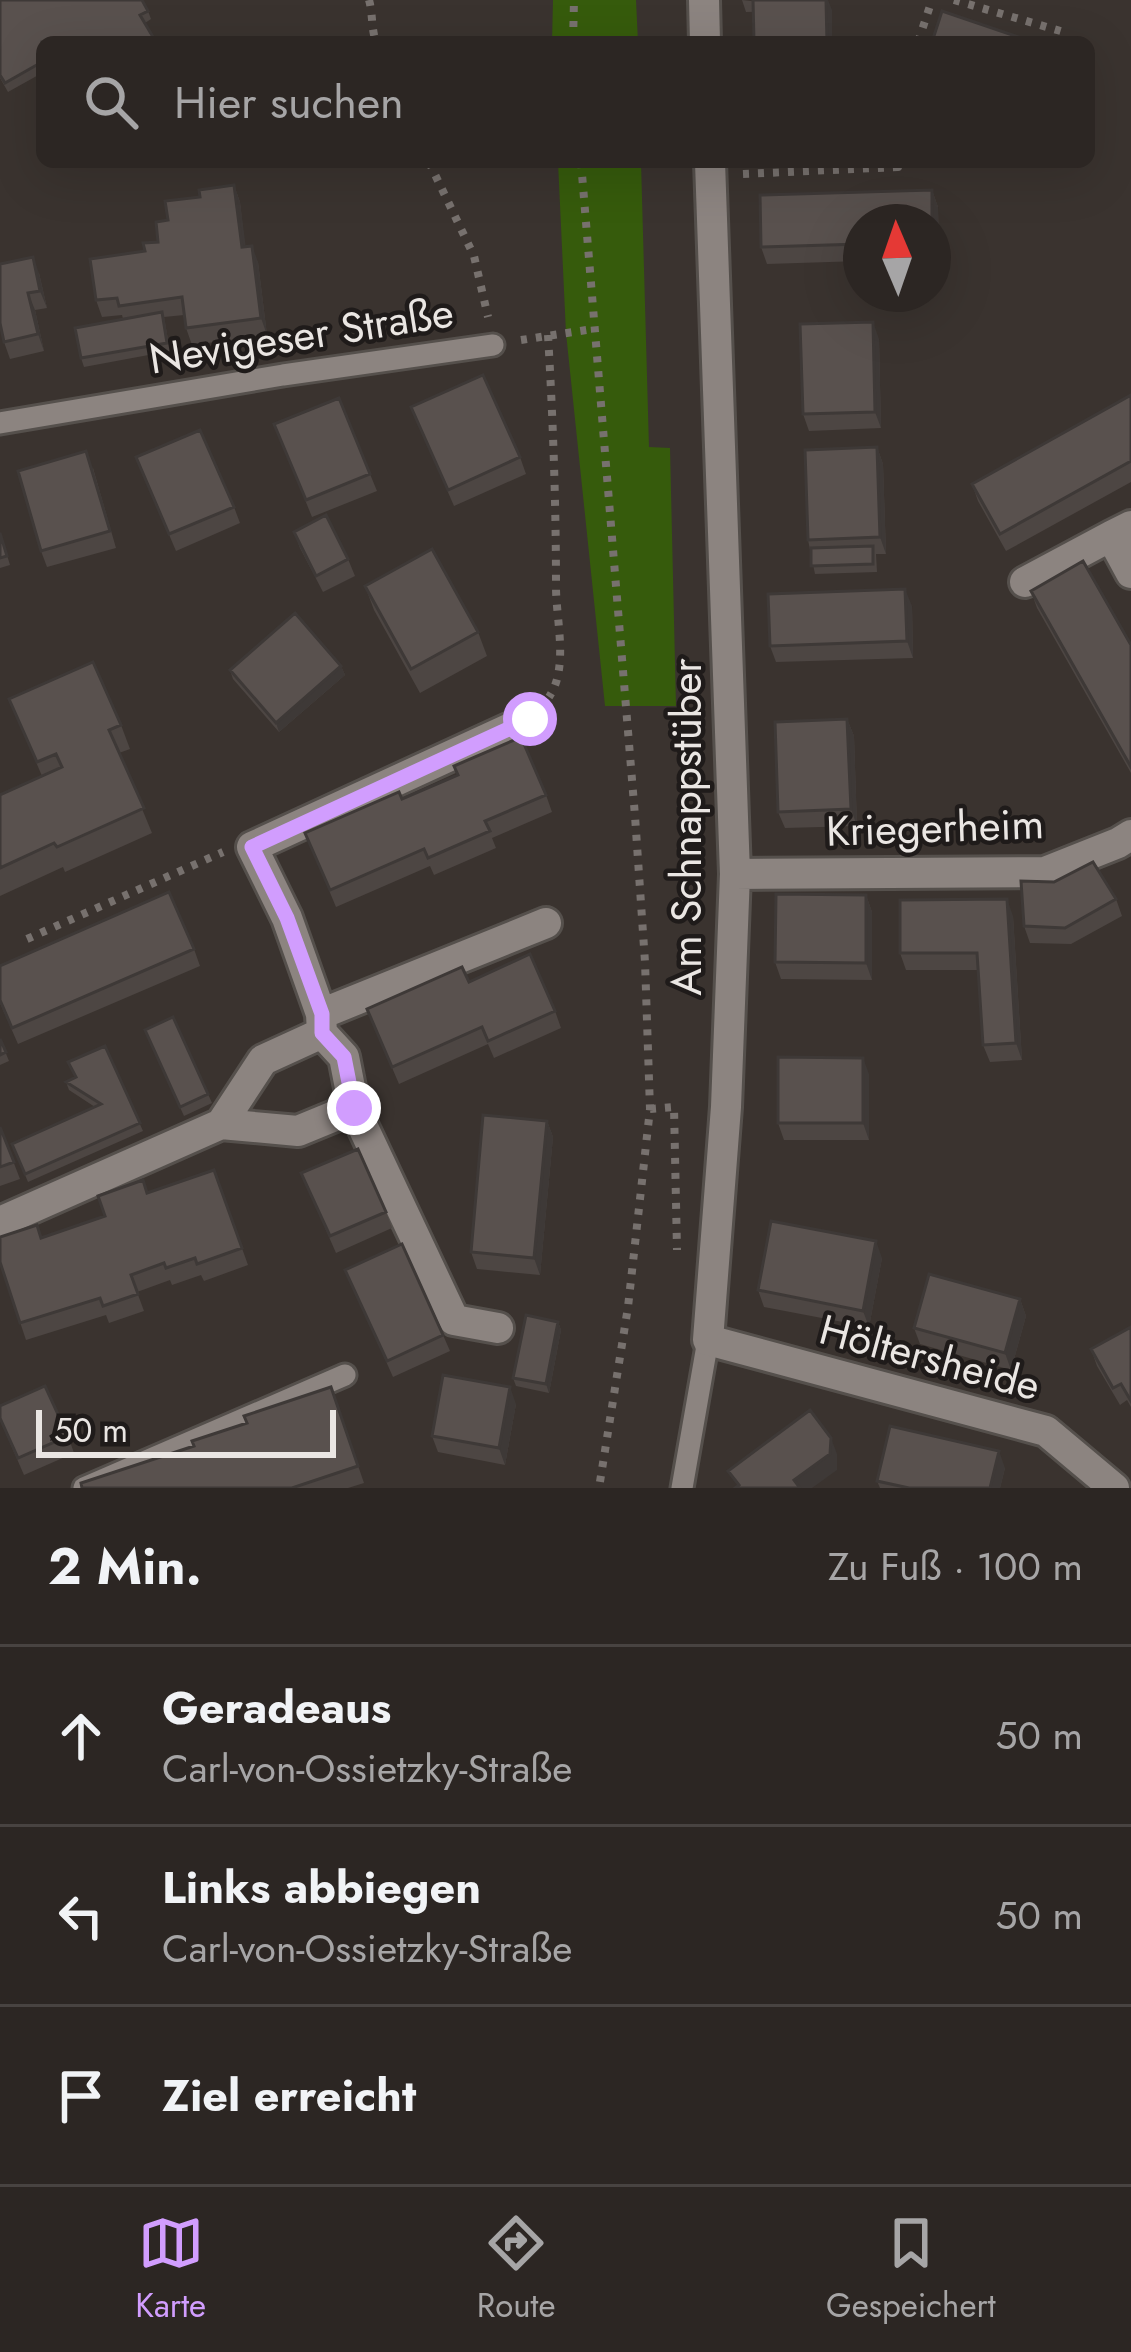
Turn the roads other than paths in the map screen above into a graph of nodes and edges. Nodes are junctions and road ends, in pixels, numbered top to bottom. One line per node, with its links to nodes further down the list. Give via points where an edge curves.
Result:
1 (704, 0): 2 (street)
2 (705, 36)
3 (710, 168): 11 (street, Am Schnappstüber)
4 (493, 345): 5 (lane, Nevigeser Straße)
5 (0, 423)
6 (1121, 531): 7 (street); 8 (street)
7 (1131, 573)
8 (1025, 582)
9 (530, 719): 13 (street, via 252,847 287,918)
10 (1131, 835): 11 (street, Kriegerheim, via 1045,872)
11 (735, 874): 18 (street, Am Schnappstüber)
12 (546, 923): 13 (street)
13 (322, 1024): 14 (street, via 344,1057); 15 (street, via 263,1060)
14 (354, 1108): 15 (street, via 298,1131); 17 (street, via 454,1320)
15 (221, 1124): 16 (street)
16 (0, 1222)
17 (498, 1328)
18 (708, 1340): 21 (lane, Am Schnappstüber); 22 (street, Höltersheide, via 1046,1431)
19 (345, 1375): 20 (lane)
20 (84, 1488)
21 (682, 1488)
22 (1114, 1488)

